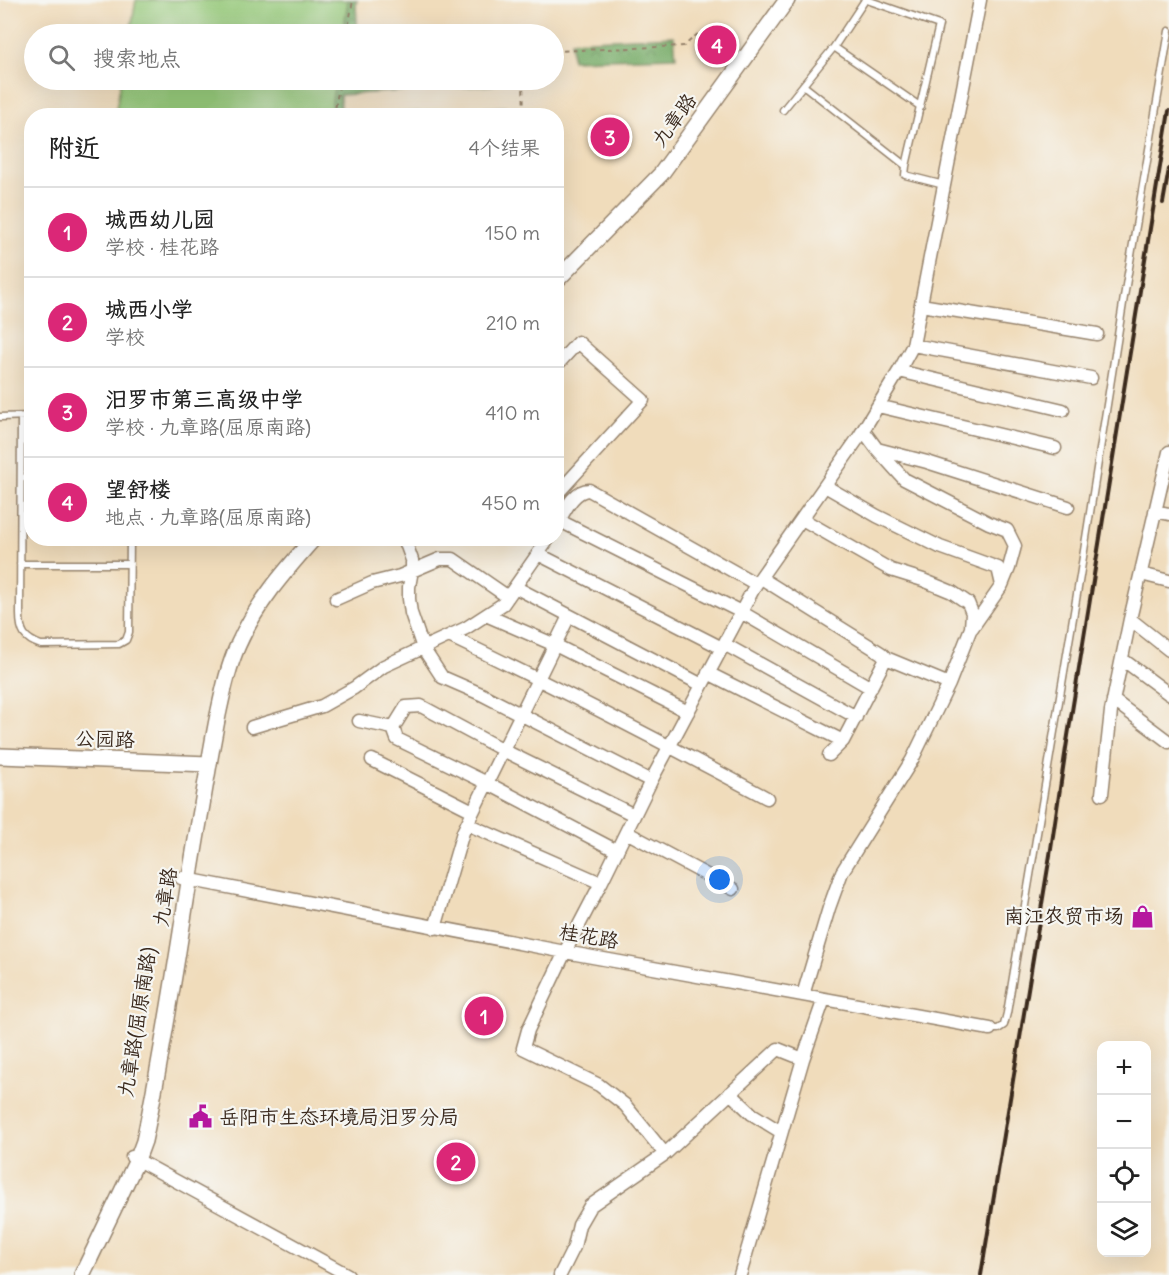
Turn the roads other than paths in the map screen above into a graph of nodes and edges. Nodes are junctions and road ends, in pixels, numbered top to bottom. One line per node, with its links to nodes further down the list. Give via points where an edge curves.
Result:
1 (774, 0): 12 (street, via 653,167)
2 (787, 0): 13 (street, 九章路, via 661,174)
3 (866, 0): 6 (lane); 8 (lane, via 939,25)
4 (980, 0): 11 (street)
5 (1169, 31): 103 (lane, via 1004,1025)
6 (834, 46): 7 (lane); 8 (lane)
7 (803, 85): 9 (lane); 10 (lane)
8 (921, 107): 10 (lane)
9 (783, 110)
10 (906, 166): 11 (lane, via 905,175)
11 (944, 185): 14 (street)
12 (564, 258)
13 (564, 273)
14 (921, 305): 15 (street); 16 (street)
15 (1097, 334)
16 (912, 345): 18 (street); 19 (street)
17 (564, 357): 31 (street, via 578,342 643,400)
18 (899, 372): 20 (street); 21 (street)
19 (1091, 378)
20 (878, 406): 25 (street); 26 (street)
21 (1063, 410)
22 (0, 417): 23 (lane)
23 (21, 417): 24 (lane); 30 (lane)
24 (24, 417)
25 (863, 430): 27 (street); 32 (street)
26 (1055, 448)
27 (877, 449): 33 (street); 51 (street, via 903,480 1007,530 1015,546)
28 (1169, 452): 29 (street)
29 (1167, 473): 34 (street)
30 (21, 478): 45 (lane)
31 (564, 486)
32 (825, 486): 37 (street); 51 (street, via 940,547 998,568)
33 (1068, 507)
34 (1155, 511): 36 (street); 48 (street)
35 (564, 513): 49 (street, via 576,494 589,490)
36 (1169, 514)
37 (802, 519): 49 (street); 58 (street, via 891,570 952,592 968,603)
38 (564, 526): 54 (street)
39 (130, 546): 46 (lane)
40 (296, 546): 86 (street, via 245,613 227,647 217,680)
41 (307, 546): 86 (street, 九章路, via 253,614 237,647)
42 (407, 546): 47 (street)
43 (544, 546): 44 (street)
44 (538, 554): 52 (street); 61 (street)
45 (20, 564): 46 (lane); 46 (lane, via 20,627 31,642 40,645 119,644 126,640)
46 (130, 564)
47 (412, 570): 52 (street, via 453,559); 53 (street); 62 (street, via 409,599)
48 (1141, 574): 50 (street); 57 (street)
49 (759, 581): 54 (street); 64 (street)
50 (1169, 581)
51 (1002, 585): 58 (street)
52 (511, 592): 55 (street, via 503,604); 56 (street)
53 (336, 599)
54 (741, 612): 61 (street); 70 (street)
55 (486, 615): 59 (street); 60 (street)
56 (569, 616): 60 (street); 69 (street)
57 (1130, 619): 63 (street); 65 (street)
58 (971, 628): 68 (street)
59 (449, 636): 62 (street); 67 (street)
60 (555, 645): 67 (street); 73 (street)
61 (723, 646): 66 (street); 75 (street)
62 (423, 648): 74 (street, via 442,677); 77 (street, via 384,666 322,706)
63 (1169, 650)
64 (886, 658): 68 (street); 70 (street)
65 (1122, 659): 71 (street); 72 (street)
66 (708, 673): 69 (street); 79 (street)
67 (538, 678): 74 (street); 81 (street)
68 (949, 684): 101 (street, via 912,760 842,872)
69 (702, 685): 73 (street)
70 (871, 688): 75 (street)
71 (1169, 694)
72 (1113, 700): 80 (street); 89 (street)
73 (688, 712): 81 (street)
74 (520, 714): 82 (street); 87 (street)
75 (856, 717): 79 (street)
76 (359, 721): 78 (street)
77 (252, 727)
78 (393, 728): 82 (street, via 406,707 421,706); 88 (street, via 397,739)
79 (843, 741): 83 (street)
80 (1169, 742)
81 (670, 746): 87 (street); 90 (street)
82 (503, 750): 88 (street); 92 (street)
83 (829, 755)
84 (0, 756): 86 (street, 公园路)
85 (372, 760): 91 (street)
86 (205, 763): 96 (street, 九章路)
87 (651, 781): 92 (street)
88 (487, 783): 91 (street); 95 (street)
89 (1102, 794)
90 (767, 798)
91 (473, 811): 93 (street)
92 (634, 815): 94 (street)
93 (467, 824): 97 (street); 99 (street)
94 (626, 832): 95 (street); 98 (street)
95 (617, 851): 97 (street)
96 (185, 879): 99 (street, 桂花路); 108 (street, 九章路, via 175,975 148,1123)
97 (601, 883): 100 (street)
98 (734, 889)
99 (435, 927): 100 (street, 桂花路)
100 (565, 952): 101 (street, 桂花路); 107 (street, via 523,1048 599,1085 625,1105)
101 (803, 995): 102 (street, 桂花路)
102 (824, 999): 103 (street, 桂花路); 104 (street)
103 (990, 1029)
104 (803, 1059): 105 (street, via 778,1048); 106 (street)
105 (730, 1093): 106 (street, via 752,1114); 107 (street)
106 (782, 1132): 113 (street)
107 (666, 1154): 112 (street, via 590,1206)
108 (135, 1159): 109 (street); 110 (street, 九章路); 111 (street)
109 (75, 1275)
110 (82, 1275)
111 (348, 1275)
112 (560, 1275)
113 (740, 1275)

